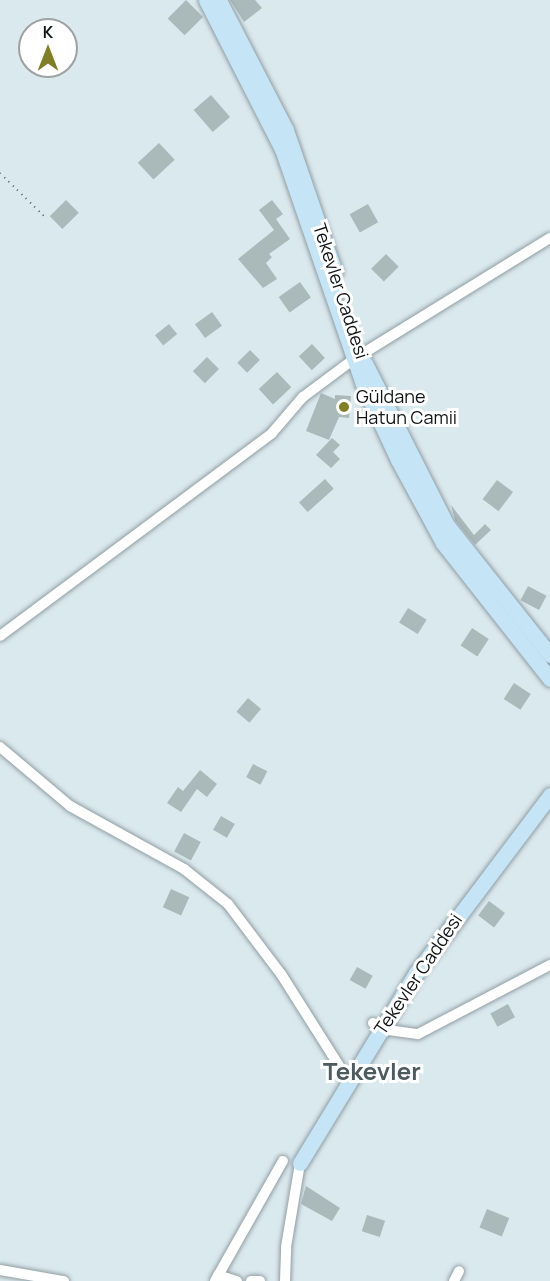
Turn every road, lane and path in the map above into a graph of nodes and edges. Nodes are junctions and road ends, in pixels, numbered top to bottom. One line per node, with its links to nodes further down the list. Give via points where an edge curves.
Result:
1 (206, 0): 6 (street, via 282,149)
2 (219, 0): 6 (street, Tekevler Caddesi, via 291,143)
3 (0, 173): 4 (path)
4 (44, 216)
5 (550, 238): 6 (street)
6 (358, 356): 7 (street, via 303,397 272,434); 8 (street, Tekevler Caddesi, via 447,525); 9 (street, via 371,404 443,543)
7 (0, 636)
8 (550, 656)
9 (550, 679)
10 (0, 747): 14 (street, via 70,806 184,869 228,904 281,974)
11 (550, 795): 13 (street, Tekevler Caddesi)
12 (550, 964): 13 (street, via 418,1034)
13 (377, 1026): 16 (street, Tekevler Caddesi)
14 (341, 1069)
15 (283, 1161): 18 (street)
16 (300, 1163): 23 (street, via 286,1247)
17 (0, 1270): 19 (street)
18 (216, 1278): 20 (street)
19 (64, 1281)
20 (237, 1281)
21 (251, 1281): 22 (street)
22 (260, 1281)
23 (285, 1281)

